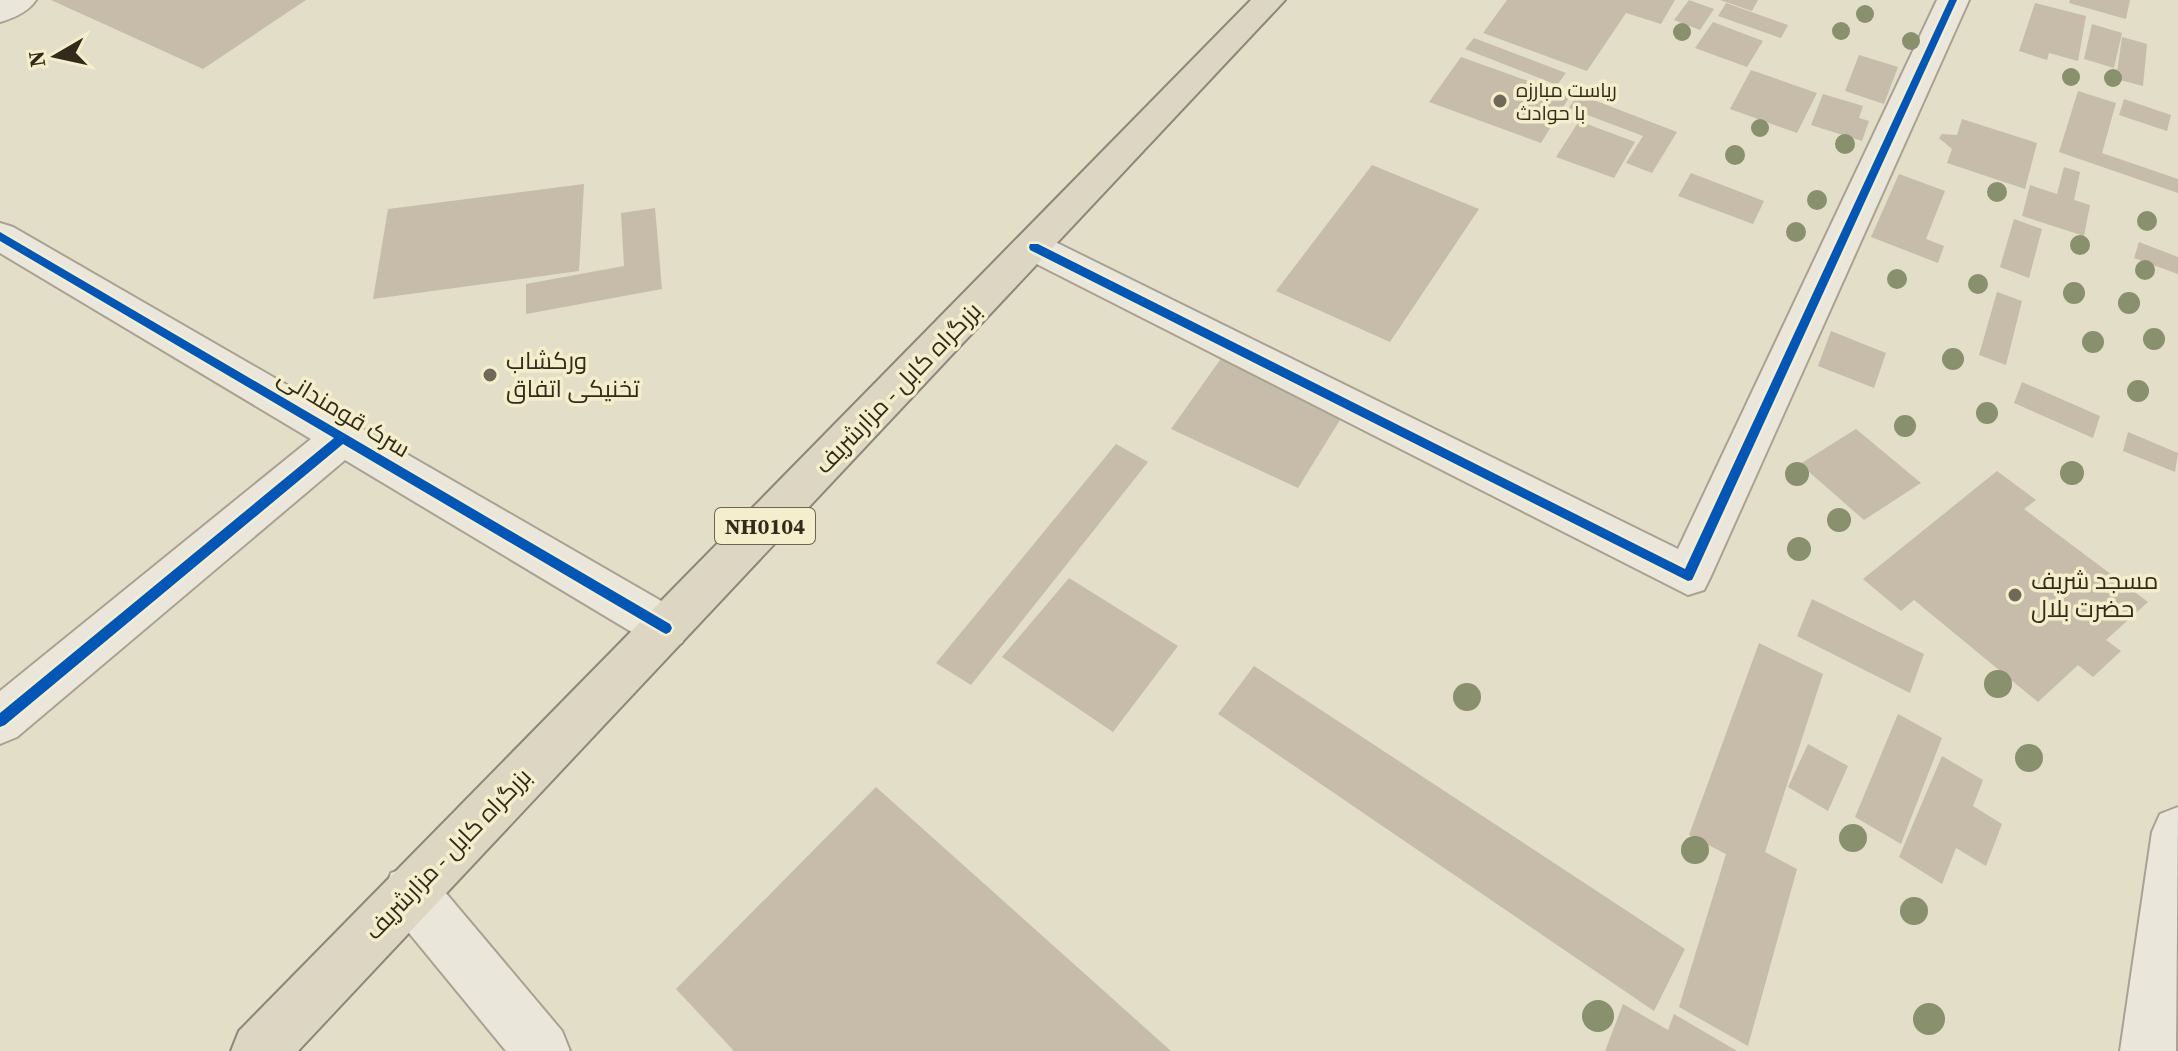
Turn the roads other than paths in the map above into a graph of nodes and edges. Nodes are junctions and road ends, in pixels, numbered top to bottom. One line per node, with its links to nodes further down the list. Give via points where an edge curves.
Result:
1 (20, 0): 4 (street)
2 (1269, 0): 6 (highway, بزرگراه کابل - مزارشریف / NH0104)
3 (1953, 0): 6 (street, via 1688,576)
4 (0, 12)
5 (0, 236): 7 (street, سرک قومندانی)
6 (1034, 247): 8 (highway, بزرگراه کابل - مزارشریف / NH0104)
7 (343, 437): 8 (street, سرک قومندانی); 9 (street)
8 (666, 628): 11 (highway, بزرگراه کابل - مزارشریف / NH0104)
9 (0, 721)
10 (2178, 832): 14 (street)
11 (410, 892): 12 (highway, بزرگراه کابل - مزارشریف / NH0104); 13 (street)
12 (259, 1051)
13 (542, 1051)
14 (2148, 1051)

